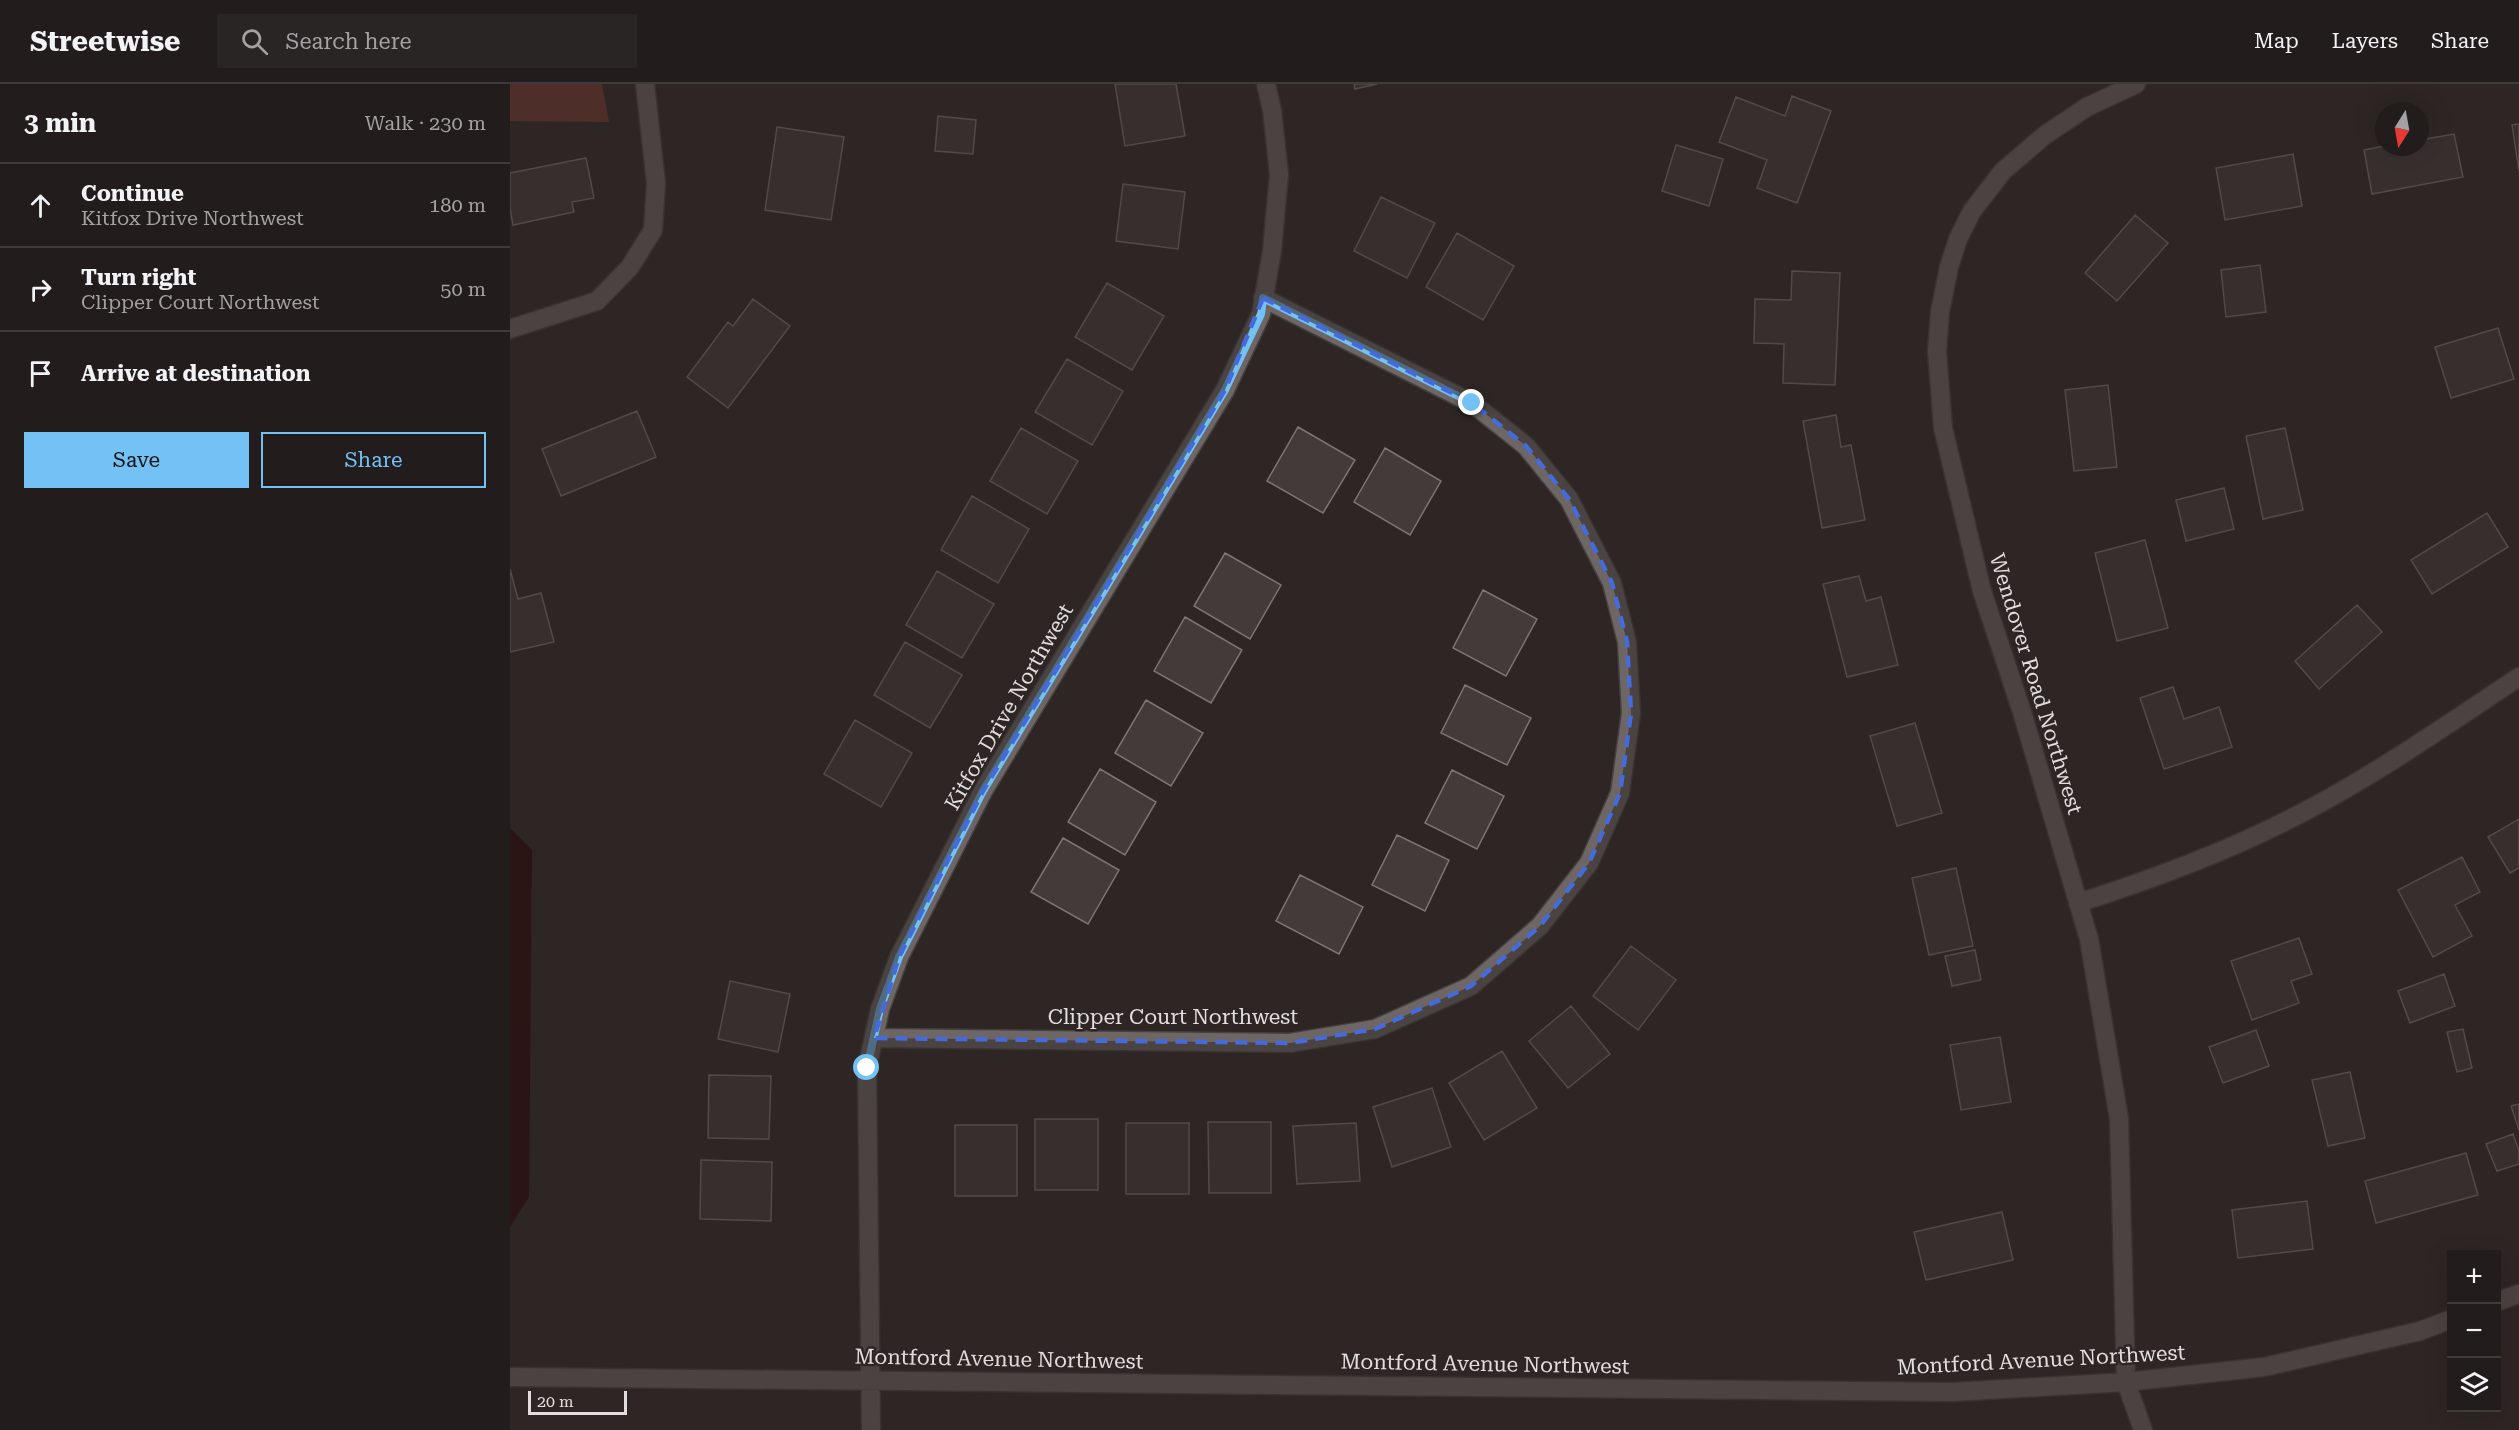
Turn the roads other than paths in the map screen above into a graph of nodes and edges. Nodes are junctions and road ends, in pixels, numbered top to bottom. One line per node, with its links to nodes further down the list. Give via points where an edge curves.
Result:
1 (645, 84): 5 (street, via 656,183 653,230 630,267 597,301)
2 (1266, 84): 4 (street, Kitfox Drive Northwest, via 1279,174)
3 (2136, 84): 7 (street, Wendover Road Northwest, via 2087,107 2044,135 2003,171 1972,211 1948,267 1937,351 1943,429 1982,591)
4 (1263, 298): 8 (street, Kitfox Drive Northwest, via 1261,314 1225,390 983,791 899,957); 8 (street, Clipper Court Northwest, via 1472,403 1526,446 1569,499 1612,584 1627,642 1631,713 1620,793 1589,863 1540,927 1471,986 1375,1029 1290,1043)
5 (510, 328)
6 (2519, 677): 7 (street, via 2405,752 2283,823 2155,879)
7 (2078, 903): 14 (street, Wendover Road Northwest, via 2089,939 2119,1119)
8 (874, 1038): 13 (street, Kitfox Drive Northwest, via 867,1068)
9 (2519, 1294): 10 (street)
10 (2501, 1300)
11 (2447, 1321): 14 (street, Montford Avenue Northwest, via 2420,1331 2264,1367)
12 (510, 1377): 13 (street, Montford Avenue Northwest)
13 (871, 1380): 14 (street, Montford Avenue Northwest, via 1941,1392); 15 (street, Kitfox Drive Northwest)
14 (2126, 1382): 16 (street, Wendover Road Northwest)
15 (871, 1430)
16 (2143, 1430)

